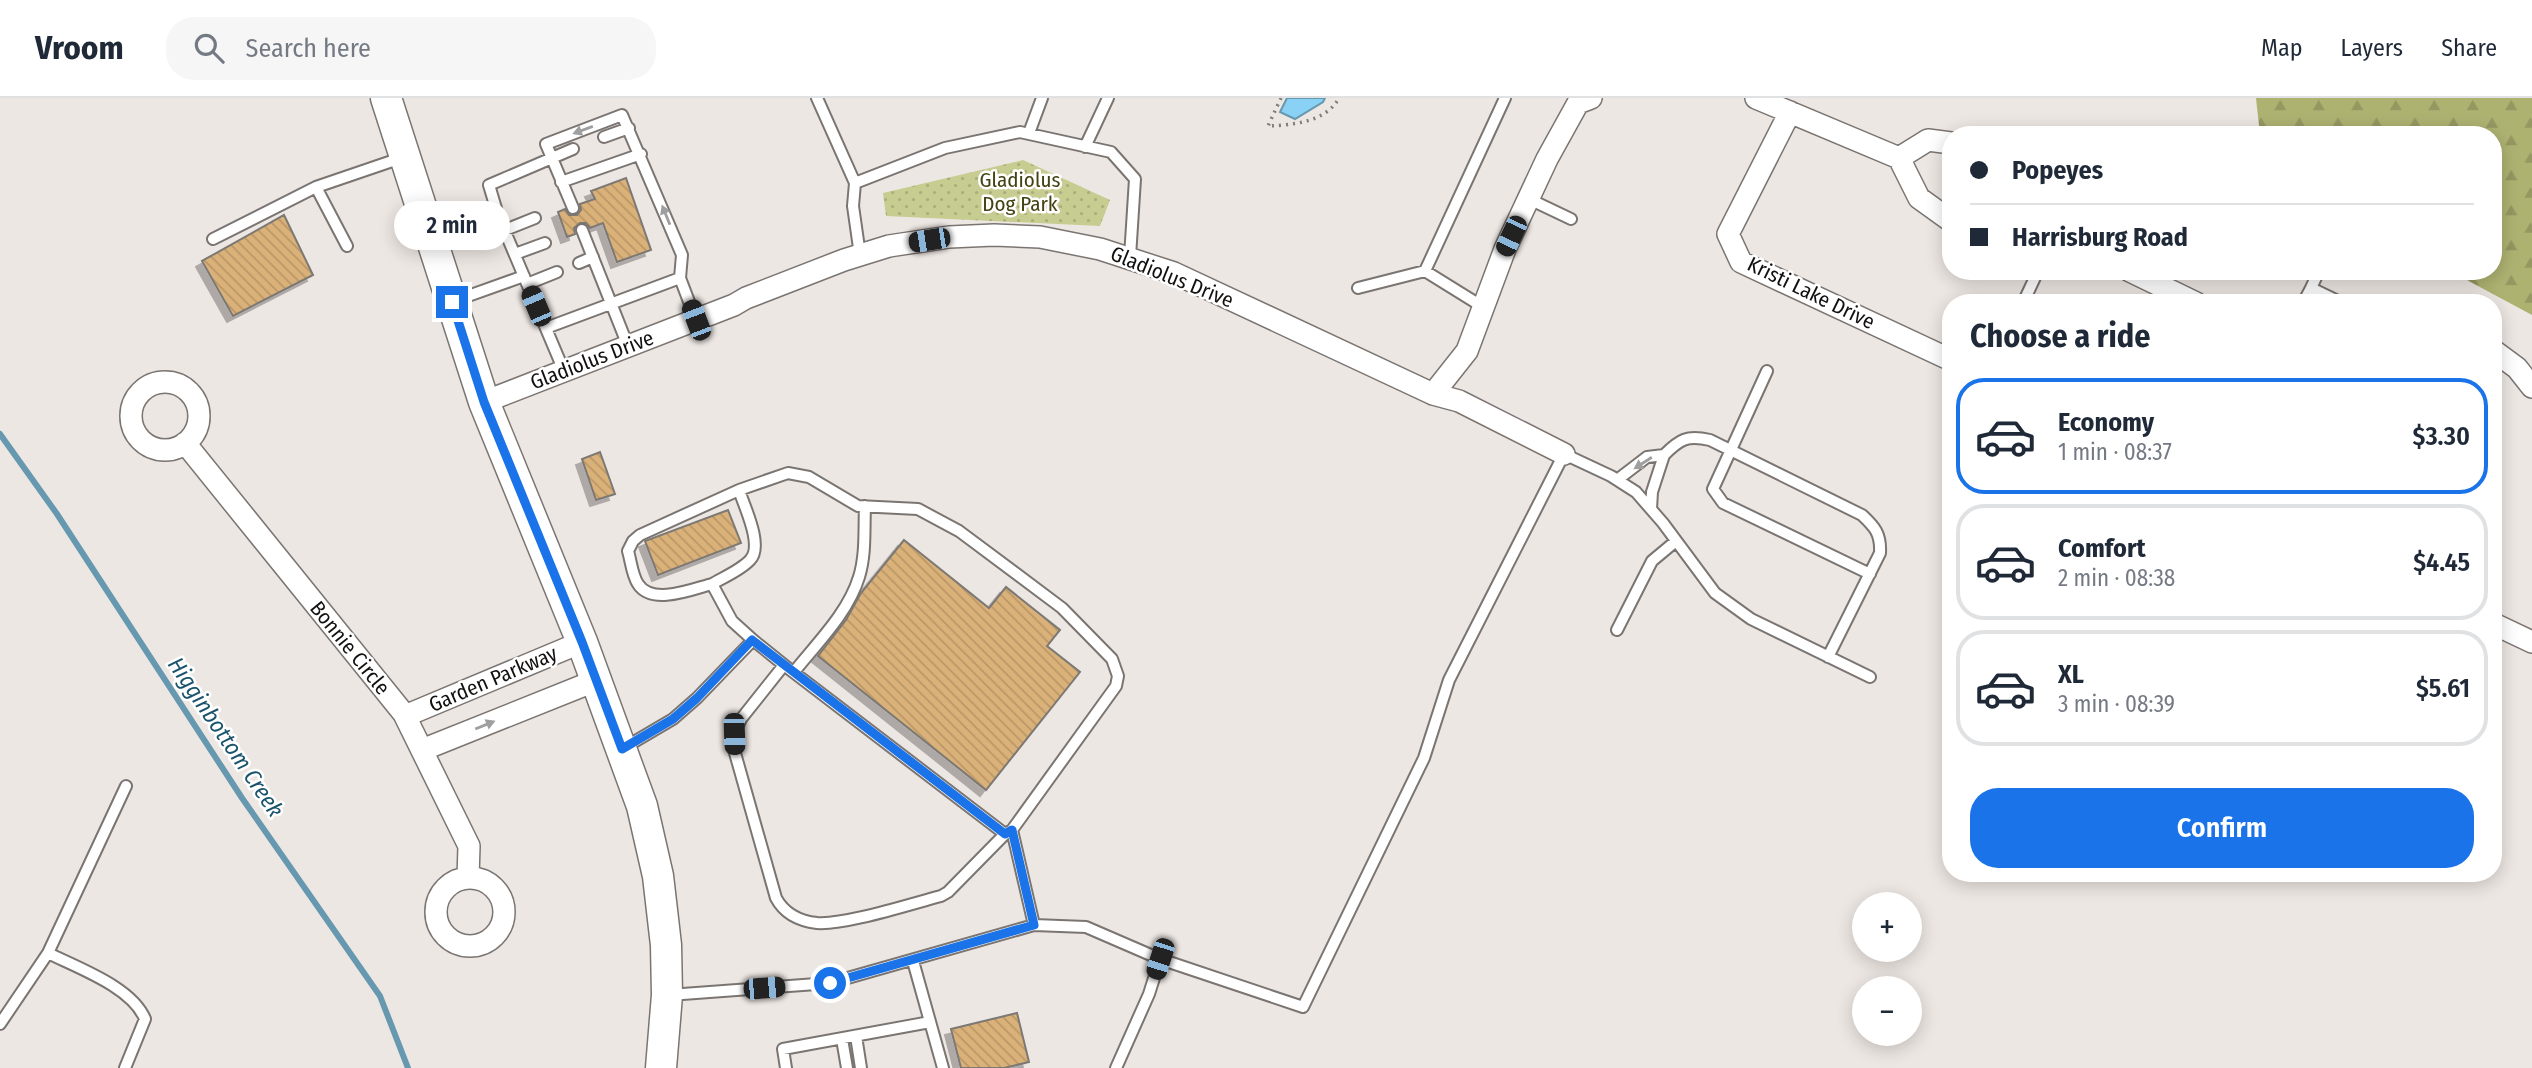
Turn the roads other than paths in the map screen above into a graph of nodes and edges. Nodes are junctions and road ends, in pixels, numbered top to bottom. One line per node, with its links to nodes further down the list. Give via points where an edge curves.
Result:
1 (386, 98): 16 (main road)
2 (817, 98): 20 (lane)
3 (1042, 98): 10 (lane)
4 (1108, 98): 13 (lane)
5 (1505, 98): 39 (lane)
6 (1756, 98): 8 (street)
7 (1587, 99): 22 (street, via 1578,103)
8 (1790, 112): 17 (street); 56 (street, Kristi Lake Drive, via 1728,234 1741,262)
9 (629, 128): 11 (lane); 15 (lane); 18 (lane, one-way to 18, via 622,115 546,144)
10 (1029, 133): 13 (lane); 20 (lane, via 945,148)
11 (604, 137)
12 (1942, 142): 17 (street, via 1928,140)
13 (1085, 147): 37 (lane, via 1111,152 1135,178)
14 (573, 149): 18 (lane)
15 (641, 154): 19 (lane); 41 (lane, one-way to 15, via 682,254)
16 (404, 157): 21 (lane); 31 (main road)
17 (1899, 158): 25 (street, via 1919,198)
18 (551, 159): 19 (lane); 24 (lane, via 489,185)
19 (561, 181): 23 (lane, via 572,206)
20 (855, 183): 35 (lane, via 853,206)
21 (316, 187): 30 (lane); 33 (lane)
22 (1528, 198): 27 (lane); 52 (street)
23 (558, 210)
24 (498, 215): 29 (lane); 31 (lane)
25 (1942, 215)
26 (535, 218): 29 (lane)
27 (1571, 219)
28 (582, 229): 36 (lane)
29 (505, 230): 34 (lane)
30 (213, 239)
31 (430, 240): 50 (main road)
32 (545, 243): 34 (lane)
33 (347, 246)
34 (515, 254): 42 (lane)
35 (860, 255): 37 (street, Gladiolus Drive, via 889,246 994,235 1072,242); 53 (street, Gladiolus Drive)
36 (593, 257): 38 (lane); 51 (lane)
37 (1130, 257): 61 (street, Gladiolus Drive, via 1174,273)
38 (579, 263)
39 (1425, 271): 45 (lane); 52 (lane)
40 (557, 272): 42 (lane)
41 (680, 278): 51 (lane); 53 (lane)
42 (525, 280): 50 (lane); 54 (lane)
43 (2149, 280): 47 (street)
44 (2315, 280): 46 (lane)
45 (1358, 288)
46 (2311, 288): 48 (lane); 49 (lane)
47 (2177, 294)
48 (2308, 294)
49 (2323, 294)
50 (452, 302): 62 (main road)
51 (611, 303): 54 (lane); 55 (lane)
52 (1483, 307): 61 (street, via 1466,351)
53 (696, 320): 55 (street, Gladiolus Drive)
54 (546, 328): 58 (lane)
55 (628, 346): 58 (street, Gladiolus Drive)
56 (1942, 356)
57 (2502, 357): 60 (street)
58 (564, 371): 62 (street, Gladiolus Drive)
59 (1768, 371): 64 (lane)
60 (2532, 387)
61 (1433, 394): 65 (street, Gladiolus Drive, via 1459,401)
62 (484, 402): 77 (main road)
63 (185, 443): 84 (street, Bonnie Circle)
64 (1731, 450): 66 (lane, via 1695,437 1678,441); 72 (lane, via 1862,514 1881,539); 72 (lane, via 1713,489 1723,503)
65 (1564, 454): 67 (lane); 92 (lane, via 1449,680 1424,758 1303,1007)
66 (1664, 455): 67 (lane, one-way to 67, via 1647,457); 70 (lane)
67 (1617, 480): 70 (lane)
68 (738, 490): 69 (lane, via 788,473 809,477); 73 (lane, via 756,549 751,559); 73 (lane, via 640,535 628,551 638,585 648,592 665,595)
69 (865, 506): 81 (lane, via 859,577 839,615); 88 (lane, via 918,509 959,531 1062,608 1112,659 1116,686)
70 (1651, 509): 71 (lane)
71 (1676, 541): 75 (lane, via 1652,561); 79 (lane, via 1715,593 1751,619)
72 (1870, 574): 79 (lane)
73 (712, 584): 76 (lane, via 732,621)
74 (2502, 628): 78 (street)
75 (1617, 630)
76 (752, 640): 80 (lane); 85 (lane, via 673,719)
77 (582, 642): 83 (main road); 84 (street, Garden Parkway)
78 (2532, 642)
79 (1828, 657): 82 (lane)
80 (784, 665): 81 (lane); 88 (lane, via 734,734 735,752 782,909 816,923 834,922 941,896)
81 (794, 672): 88 (lane)
82 (1870, 677)
83 (597, 680): 85 (main road); 86 (street, Garden Parkway, one-way to 83)
84 (405, 716): 86 (street, Bonnie Circle)
85 (622, 749): 94 (main road, via 642,806 658,876)
86 (422, 751): 89 (street, Bonnie Circle, via 469,846)
87 (126, 786): 91 (lane)
88 (1009, 832): 90 (lane)
89 (468, 878)
90 (1034, 925): 92 (lane, via 1086,927); 93 (lane)
91 (48, 953): 96 (lane); 99 (lane, via 115,987 140,1006 145,1019)
92 (1160, 959): 105 (lane)
93 (913, 961): 94 (lane, via 830,983); 95 (lane)
94 (667, 995): 100 (main road)
95 (930, 1022): 97 (lane); 104 (lane)
96 (0, 1024)
97 (856, 1036): 98 (lane); 103 (lane)
98 (842, 1038): 101 (lane, via 783,1049); 102 (lane)
99 (125, 1068)
100 (662, 1068)
101 (786, 1068)
102 (847, 1068)
103 (861, 1068)
104 (943, 1068)
105 (1116, 1068)

